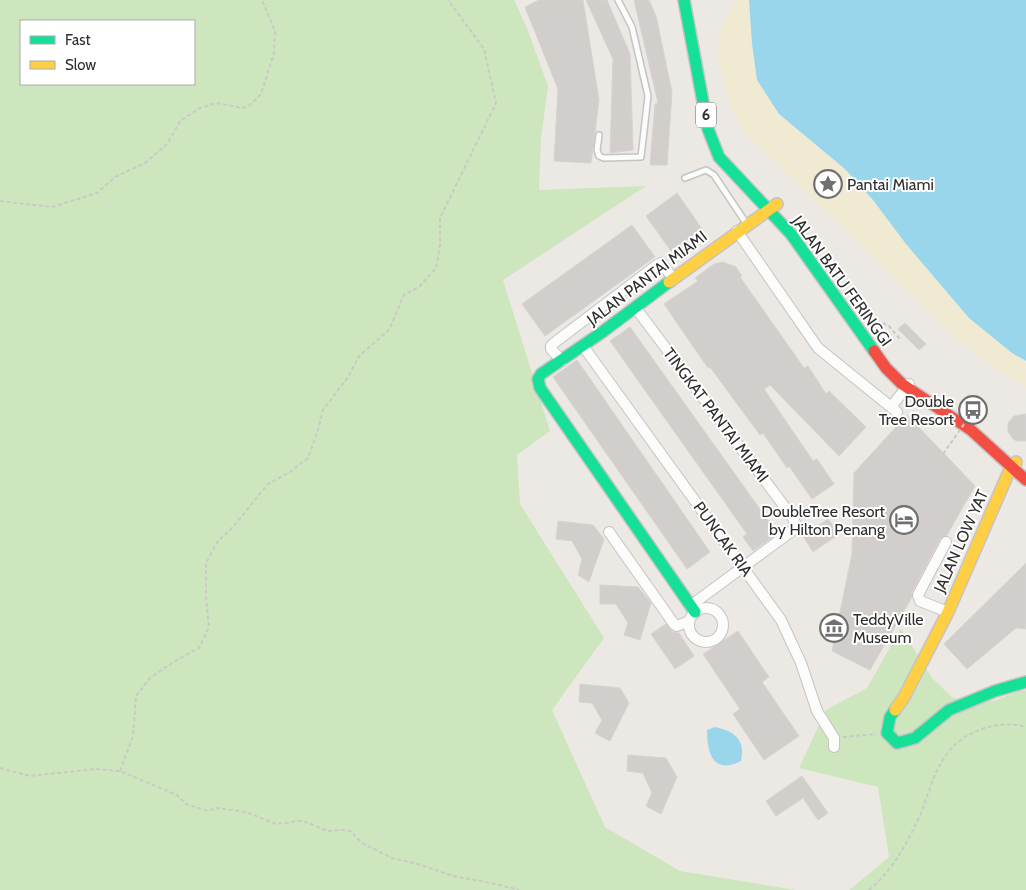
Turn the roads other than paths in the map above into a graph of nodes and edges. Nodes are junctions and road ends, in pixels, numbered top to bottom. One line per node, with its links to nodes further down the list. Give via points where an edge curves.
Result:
1 (618, 0): 4 (lane, via 632,27 648,96 641,157 599,156)
2 (684, 0): 6 (main road, JALAN BATU FERINGGI / 6, via 712,145 724,164)
3 (691, 0): 6 (main road, JALAN BATU FERINGGI / 6, via 708,95 719,136)
4 (599, 134)
5 (685, 178): 7 (lane, via 706,170 714,174)
6 (772, 207): 7 (main road, JALAN PANTAI MIAMI); 12 (main road, JALAN BATU FERINGGI / 6, via 886,368); 12 (main road, JALAN BATU FERINGGI / 6, via 798,228)
7 (742, 227): 8 (main road, JALAN PANTAI MIAMI); 12 (street, via 818,348 894,409)
8 (673, 278): 9 (main road, JALAN PANTAI MIAMI); 11 (street, via 664,265 657,265 551,346)
9 (636, 307): 10 (main road, JALAN PANTAI MIAMI); 18 (street, TINGKAT PANTAI MIAMI, via 794,518 796,525 792,531)
10 (583, 346): 11 (main road, JALAN PANTAI MIAMI); 18 (street, PUNCAK RIA)
11 (562, 361): 20 (main road, JALAN PANTAI MIAMI, via 541,374 538,379 540,388)
12 (908, 385): 13 (main road, JALAN BATU FERINGGI / 6, via 974,425)
13 (1014, 464): 14 (main road, JALAN BATU FERINGGI / 6); 15 (main road, JALAN BATU FERINGGI / 6); 19 (main road, JALAN LOW YAT)
14 (1026, 471)
15 (1026, 480)
16 (609, 532): 20 (street, via 674,624 677,626)
17 (946, 542): 19 (street, via 918,595 920,600)
18 (744, 567): 20 (street); 22 (street, PUNCAK RIA, via 781,620 801,663 816,711)
19 (948, 612): 21 (main road, JALAN LOW YAT, via 904,697 890,717 887,733 897,743 915,738 948,710)
20 (691, 613)
21 (1026, 682)
22 (834, 743)

